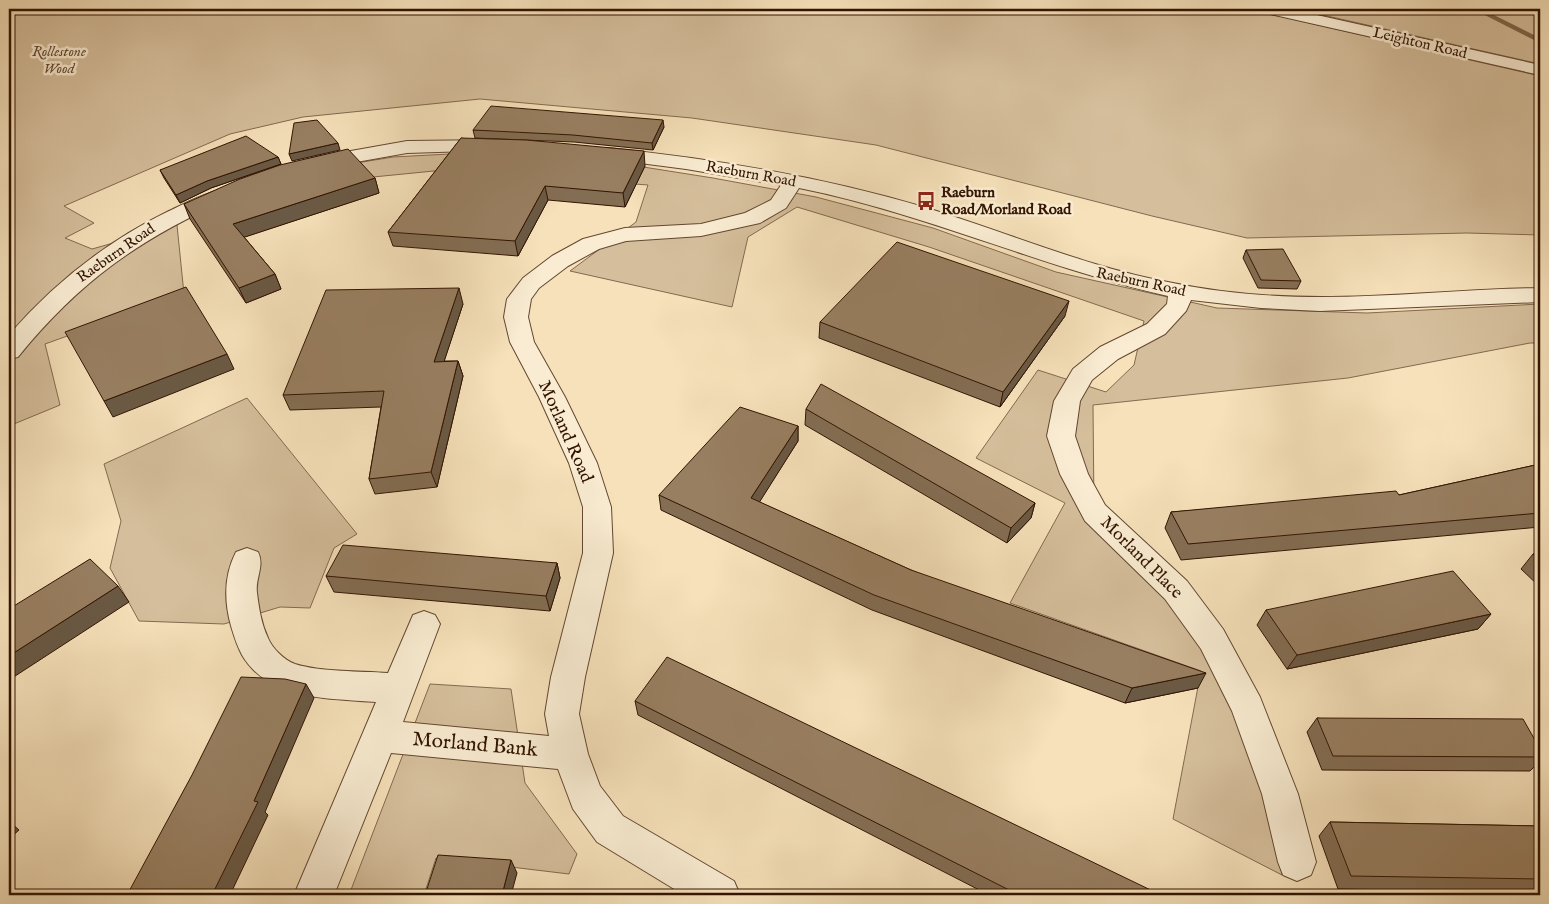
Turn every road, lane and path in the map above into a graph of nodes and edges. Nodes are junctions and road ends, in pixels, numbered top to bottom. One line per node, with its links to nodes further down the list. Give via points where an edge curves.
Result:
1 (1270, 9): 2 (street, Leighton Road)
2 (1540, 70)
3 (509, 146): 5 (street, via 407,148)
4 (586, 152): 6 (street, Raeburn Road, via 748,172)
5 (298, 168)
6 (793, 182): 8 (street, Raeburn Road, via 917,212 1088,270); 15 (street, Morland Road, via 779,204 752,218 701,230 625,235 590,244 544,272 519,298 516,317 522,342 583,463 597,507 598,553 562,714)
7 (241, 187): 10 (street, Raeburn Road, via 148,229 109,255 72,284 28,326)
8 (1181, 292): 9 (street, Raeburn Road, via 1270,302 1337,304); 16 (street, Morland Place, via 1178,306 1156,329 1109,353 1082,375 1067,401 1061,436 1074,474 1096,513 1176,590 1212,639 1248,708 1280,794)
9 (1540, 295)
10 (9, 351)
11 (247, 560): 13 (street, via 241,588 245,618 254,646 269,665 288,677)
12 (424, 624): 13 (street)
13 (399, 689): 14 (street)
14 (380, 736): 15 (street, Morland Bank); 17 (street)
15 (570, 754): 18 (street, Morland Road, via 586,797 610,828)
16 (1297, 862)
17 (314, 895)
18 (720, 895)

